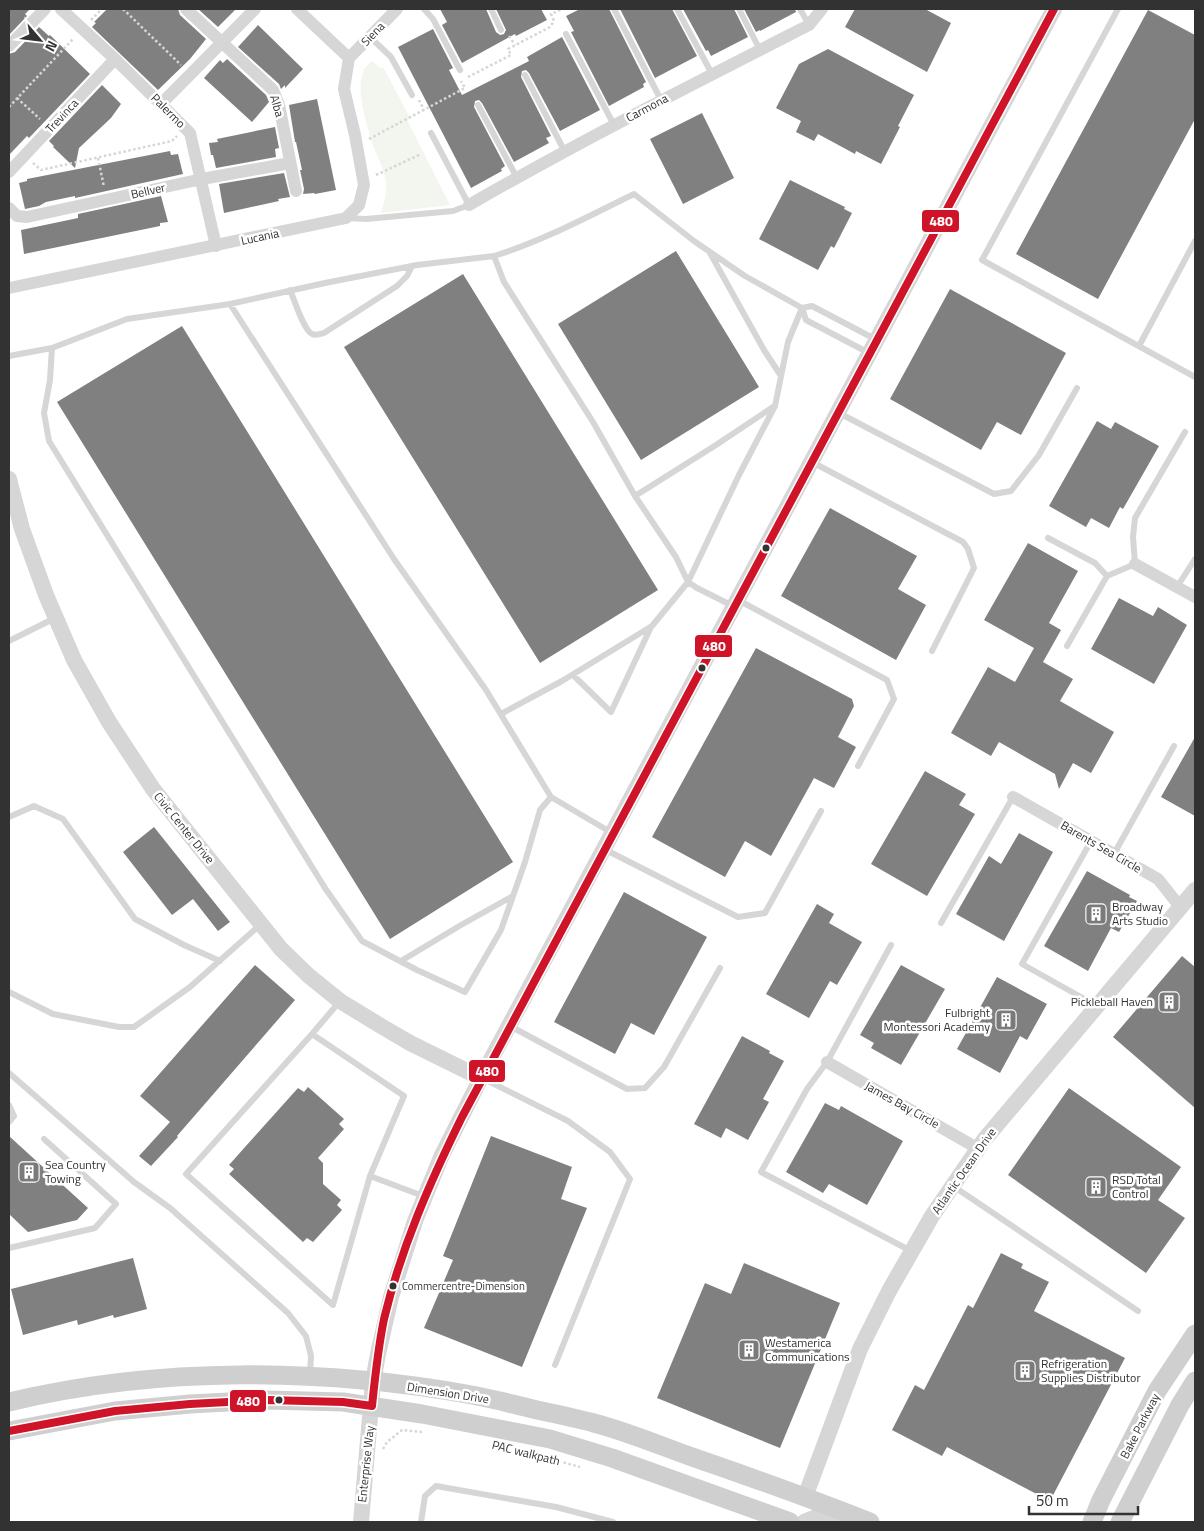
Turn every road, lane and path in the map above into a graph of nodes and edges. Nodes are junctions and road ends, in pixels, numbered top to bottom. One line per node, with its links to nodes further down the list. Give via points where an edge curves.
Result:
1 (44, 9): 23 (street)
2 (61, 9): 18 (street, Palermo)
3 (122, 9): 28 (path)
4 (186, 9): 22 (street, Alba)
5 (255, 9): 22 (street)
6 (297, 9): 25 (street)
7 (396, 9): 21 (street, Siena)
8 (424, 9): 27 (lane, via 433,19)
9 (491, 9): 19 (lane)
10 (614, 9): 33 (lane)
11 (677, 9): 29 (lane)
12 (739, 9): 24 (lane)
13 (800, 9): 17 (lane)
14 (822, 9): 17 (street, Carmona)
15 (1054, 9): 64 (street, Enterprise Way)
16 (1118, 9): 65 (lane, via 982,260)
17 (809, 25): 24 (street, Carmona)
18 (83, 29): 26 (street, Palermo); 32 (path)
19 (501, 30)
20 (566, 34): 37 (lane)
21 (370, 37): 25 (street, Siena); 31 (lane, via 391,57)
22 (222, 42): 28 (street); 45 (street, Alba, via 273,90)
23 (9, 46)
24 (760, 50): 29 (street, Carmona)
25 (349, 58): 49 (street, via 344,89)
26 (115, 59): 34 (street, Palermo); 38 (street, Trevinca)
27 (460, 70)
28 (190, 74): 34 (street)
29 (712, 74): 33 (street, Carmona)
30 (525, 75): 41 (lane)
31 (412, 96)
32 (17, 98): 36 (path); 38 (path)
33 (661, 100): 37 (street, Carmona)
34 (160, 104): 39 (street, Palermo)
35 (478, 104): 47 (lane)
36 (9, 107)
37 (614, 125): 41 (street, Carmona)
38 (50, 128): 43 (street, Trevinca)
39 (185, 128): 44 (path, via 172,141); 48 (street, Palermo, via 190,133)
40 (431, 133): 52 (lane)
41 (565, 152): 47 (street, Carmona)
42 (421, 154): 49 (path)
43 (25, 155): 44 (path, via 41,170); 46 (street, Trevinca)
44 (98, 158): 51 (path)
45 (290, 163): 48 (street, Bellver); 50 (street, Alba)
46 (9, 172)
47 (517, 178): 52 (street, Carmona)
48 (202, 179): 51 (street, Bellver); 56 (street, Palermo)
49 (363, 180): 54 (street, via 359,205)
50 (296, 190)
51 (107, 201): 53 (street, Bellver, via 27,217 18,216)
52 (469, 205): 54 (lane, via 453,211)
53 (9, 208)
54 (346, 218): 56 (street, Lucania)
55 (1195, 241): 65 (lane)
56 (216, 246): 60 (street, Lucania)
57 (710, 252): 58 (lane, via 634,194); 63 (lane); 68 (lane)
58 (494, 256): 59 (lane); 76 (lane, via 504,282 593,422)
59 (412, 266): 61 (lane); 61 (lane, via 397,286 316,335 306,328)
60 (9, 288)
61 (290, 290): 62 (lane)
62 (230, 304): 66 (lane, via 127,319); 91 (lane, via 394,559)
63 (802, 308): 64 (lane, via 812,306); 64 (lane, via 806,320); 68 (lane, via 788,342)
64 (873, 346): 72 (street, Enterprise Way)
65 (1139, 346): 69 (lane)
66 (52, 348): 67 (lane); 109 (lane, via 44,413 49,441 324,888 362,941)
67 (9, 356)
68 (781, 376): 71 (lane)
69 (1195, 377)
70 (1077, 388): 72 (lane, via 1039,454 1011,491 994,494)
71 (775, 406): 76 (lane); 81 (lane)
72 (838, 412): 74 (street, Enterprise Way)
73 (1185, 432): 79 (lane, via 1135,518)
74 (811, 462): 84 (street, Enterprise Way); 89 (lane, via 963,542 968,549 974,568)
75 (9, 479): 85 (street, Civic Center Drive, via 17,521)
76 (635, 496): 81 (lane, via 676,557)
77 (1048, 538): 80 (lane, via 1095,563)
78 (1195, 559): 82 (lane)
79 (1135, 564): 80 (lane); 82 (street)
80 (1107, 576): 88 (lane)
81 (688, 582): 84 (lane); 86 (lane)
82 (1177, 587): 83 (street)
83 (1195, 597)
84 (736, 603): 93 (lane, via 888,680 894,699); 98 (street, Enterprise Way)
85 (56, 618): 87 (lane); 106 (street, Civic Center Drive, via 100,707 153,789)
86 (652, 626): 90 (lane); 90 (lane, via 611,712)
87 (9, 641)
88 (1067, 646)
89 (932, 651)
90 (573, 675): 91 (lane)
91 (500, 714): 94 (lane)
92 (1174, 746): 101 (lane)
93 (858, 766)
94 (550, 797): 98 (lane); 103 (lane, via 540,810)
95 (1013, 797): 99 (street, Barents Sea Circle); 105 (lane)
96 (821, 811): 100 (lane, via 766,913 738,917)
97 (9, 818): 108 (lane, via 34,806 63,819 135,918)
98 (612, 833): 100 (street, Enterprise Way)
99 (1091, 841): 101 (street, Barents Sea Circle); 113 (lane, via 1022,964)
100 (604, 849): 114 (street, Enterprise Way)
101 (1114, 854): 104 (street, Barents Sea Circle, via 1158,879)
102 (1195, 890): 104 (street, Atlantic Ocean Drive)
103 (514, 896): 109 (lane); 109 (lane, via 501,930 465,992)
104 (1181, 908): 113 (street, Atlantic Ocean Drive)
105 (941, 923)
106 (261, 924): 108 (lane); 112 (street, Civic Center Drive, via 281,949)
107 (891, 945): 116 (lane)
108 (220, 961): 111 (lane, via 134,1027 53,1014)
109 (401, 961)
110 (720, 968): 114 (lane, via 664,1067 645,1088 627,1089)
111 (9, 992)
112 (340, 1002): 115 (lane); 118 (street, Civic Center Drive, via 410,1043)
113 (1097, 1006): 122 (street, Atlantic Ocean Drive)
114 (509, 1025): 118 (street, Enterprise Way)
115 (312, 1034): 123 (lane, via 404,1096); 123 (lane, via 186,1174 332,1305)
116 (827, 1062): 122 (street, James Bay Circle); 127 (lane, via 761,1172)
117 (9, 1074): 131 (lane, via 134,1182 170,1208 288,1313 306,1336 311,1356)
118 (481, 1078): 125 (street, Enterprise Way, via 442,1155); 130 (lane, via 568,1121 610,1152 630,1179)
119 (9, 1105): 120 (lane, via 14,1116)
120 (9, 1122)
121 (44, 1139): 126 (lane, via 116,1204 95,1228)
122 (977, 1148): 124 (street, Atlantic Ocean Drive)
123 (370, 1176): 125 (lane)
124 (952, 1186): 127 (street, Atlantic Ocean Drive); 128 (lane)
125 (425, 1197): 133 (street, Enterprise Way, via 391,1297)
126 (9, 1248)
127 (911, 1252): 141 (street, Atlantic Ocean Drive, via 860,1350)
128 (1138, 1310)
129 (1195, 1334): 149 (main road, Bake Parkway, via 1157,1392)
130 (555, 1365)
131 (310, 1376): 133 (main road, Dimension Drive); 134 (main road, Dimension Drive, via 204,1376 114,1384)
132 (1195, 1381): 150 (main road, Bake Parkway)
133 (373, 1382): 135 (street, Enterprise Way); 141 (main road, Dimension Drive, via 475,1396 594,1423)
134 (9, 1402)
135 (372, 1406): 136 (main road, Dimension Drive, via 267,1400 190,1404 115,1411); 143 (street, Enterprise Way); 146 (main road, Dimension Drive, via 550,1439)
136 (9, 1431)
137 (430, 1433): 138 (path, via 402,1430)
138 (382, 1450)
139 (517, 1450): 140 (path, PAC walkpath)
140 (583, 1468)
141 (805, 1497): 142 (main road, Dimension Drive)
142 (848, 1514): 147 (street, via 819,1516); 148 (main road, Dimension Drive)
143 (361, 1522)
144 (421, 1522): 145 (lane, via 425,1496 436,1486 556,1507)
145 (613, 1522)
146 (790, 1522)
147 (804, 1522)
148 (870, 1522)
149 (1092, 1522)
150 (1120, 1522)

